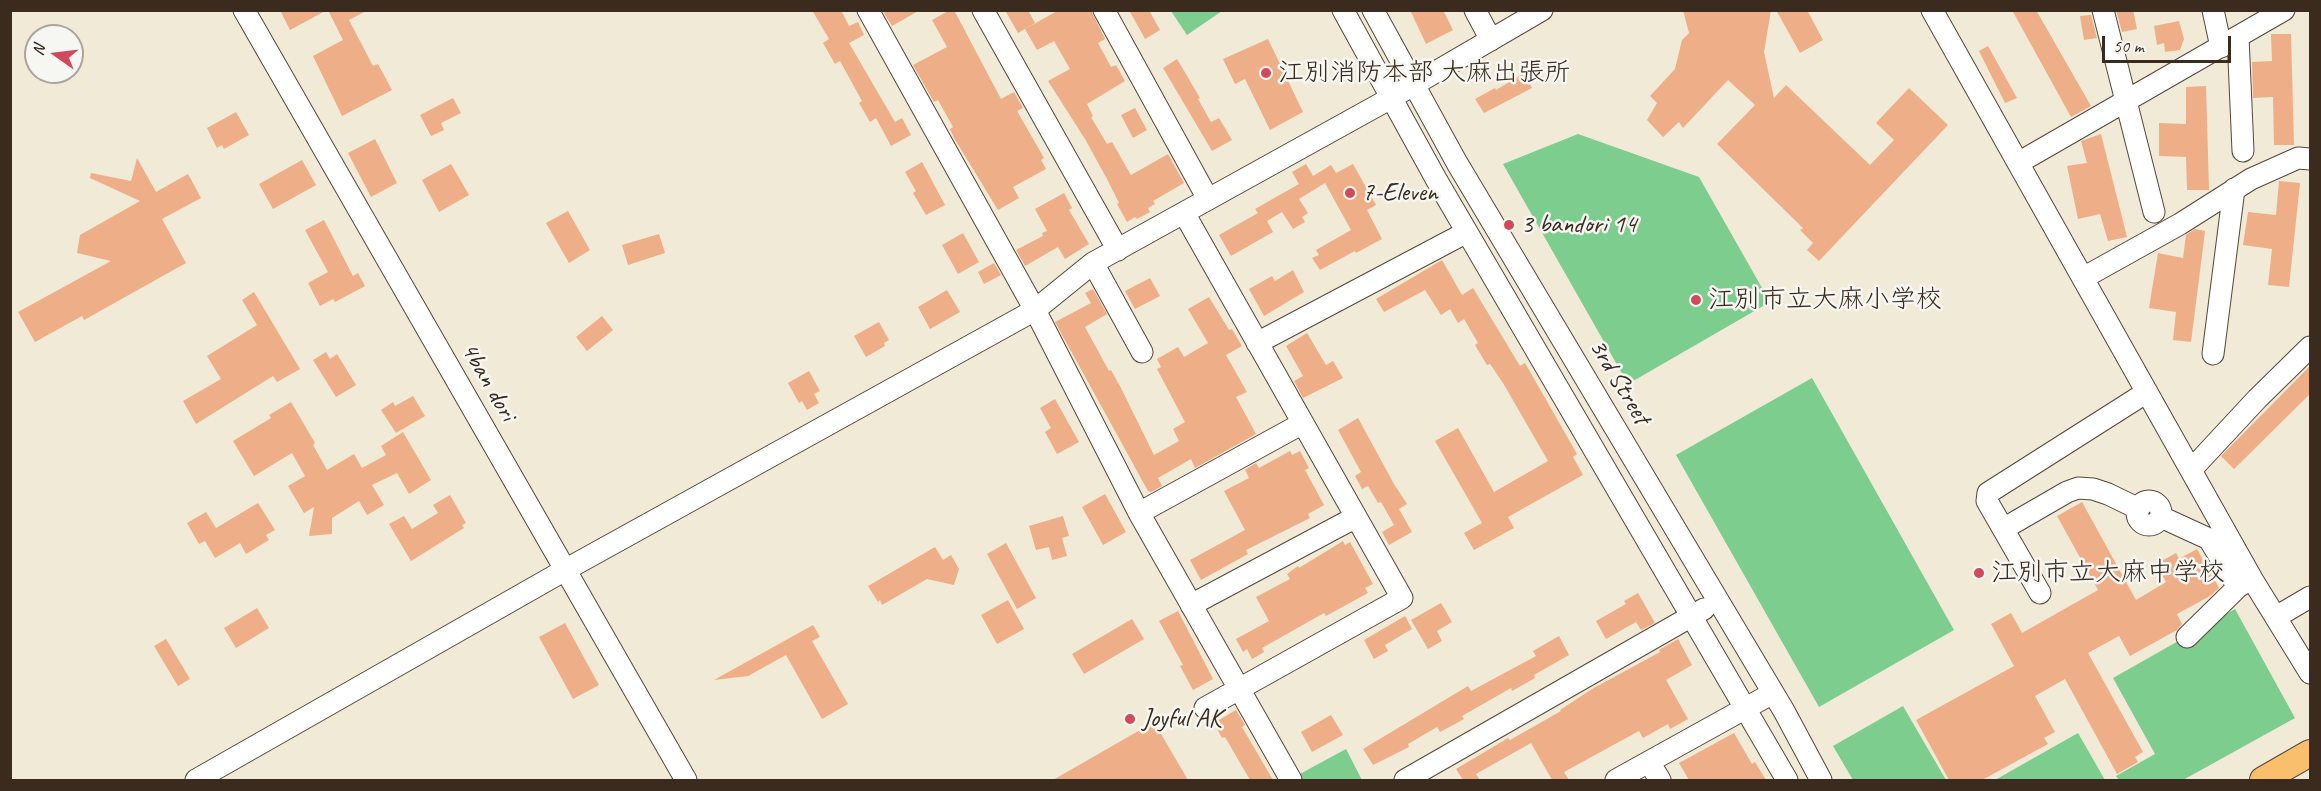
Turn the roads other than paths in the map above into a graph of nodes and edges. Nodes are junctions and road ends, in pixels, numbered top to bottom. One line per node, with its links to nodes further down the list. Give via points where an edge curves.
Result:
1 (244, 10): 40 (street, 4ban dori)
2 (868, 10): 29 (street)
3 (983, 10): 26 (street)
4 (1104, 10): 22 (street)
5 (1343, 10): 16 (street)
6 (1373, 10): 15 (street, 3rd Street)
7 (1475, 10): 13 (street)
8 (1542, 10): 13 (street)
9 (1932, 10): 20 (street)
10 (2103, 10): 17 (street)
11 (2213, 10): 14 (street)
12 (2284, 10): 14 (street)
13 (1491, 40): 15 (street)
14 (2230, 42): 17 (street); 18 (street)
15 (1414, 84): 16 (street); 44 (street, 3rd Street)
16 (1391, 98): 22 (street); 25 (street)
17 (2125, 102): 20 (street); 23 (street)
18 (2243, 151)
19 (2310, 159): 21 (street, via 2298,158)
20 (2018, 163): 28 (street)
21 (2234, 189): 28 (street); 33 (street)
22 (1208, 200): 24 (street)
23 (2154, 212)
24 (1184, 213): 26 (street); 30 (street)
25 (1467, 232): 30 (street); 46 (street)
26 (1118, 250): 27 (street)
27 (1093, 263): 29 (street); 32 (street)
28 (2083, 278): 34 (street)
29 (1035, 310): 37 (street); 40 (street)
30 (1257, 342): 35 (street)
31 (2310, 347): 36 (street)
32 (1142, 352)
33 (2213, 354)
34 (2147, 392): 36 (street); 39 (street, via 1988,493 1987,501)
35 (1303, 423): 37 (street); 38 (street)
36 (2191, 470): 41 (street)
37 (1139, 513): 45 (street)
38 (1356, 517): 45 (street); 50 (street, via 1402,598)
39 (2003, 529): 41 (street, via 2067,492 2093,489 2139,509 2138,516 2145,525 2153,525 2161,517 2209,539); 42 (street)
40 (565, 570): 57 (street); 58 (street, 4ban dori)
41 (2245, 583): 47 (street); 48 (street)
42 (2040, 594)
43 (2310, 597): 47 (street)
44 (1718, 602): 46 (street); 51 (street, 3rd Street)
45 (1191, 604): 50 (street)
46 (1692, 616): 52 (street); 56 (street)
47 (2276, 617): 49 (street)
48 (2187, 637)
49 (2310, 673)
50 (1239, 689): 53 (street); 59 (street)
51 (1773, 693): 52 (street); 64 (street, 3rd Street)
52 (1746, 707): 55 (street); 63 (street)
53 (1205, 708)
54 (2310, 753): 65 (main road)
55 (1649, 762): 61 (street); 62 (street)
56 (1437, 773): 60 (street)
57 (196, 780)
58 (686, 780)
59 (1291, 780)
60 (1405, 780)
61 (1616, 780)
62 (1660, 780)
63 (1787, 780)
64 (1821, 780)
65 (2263, 780)

